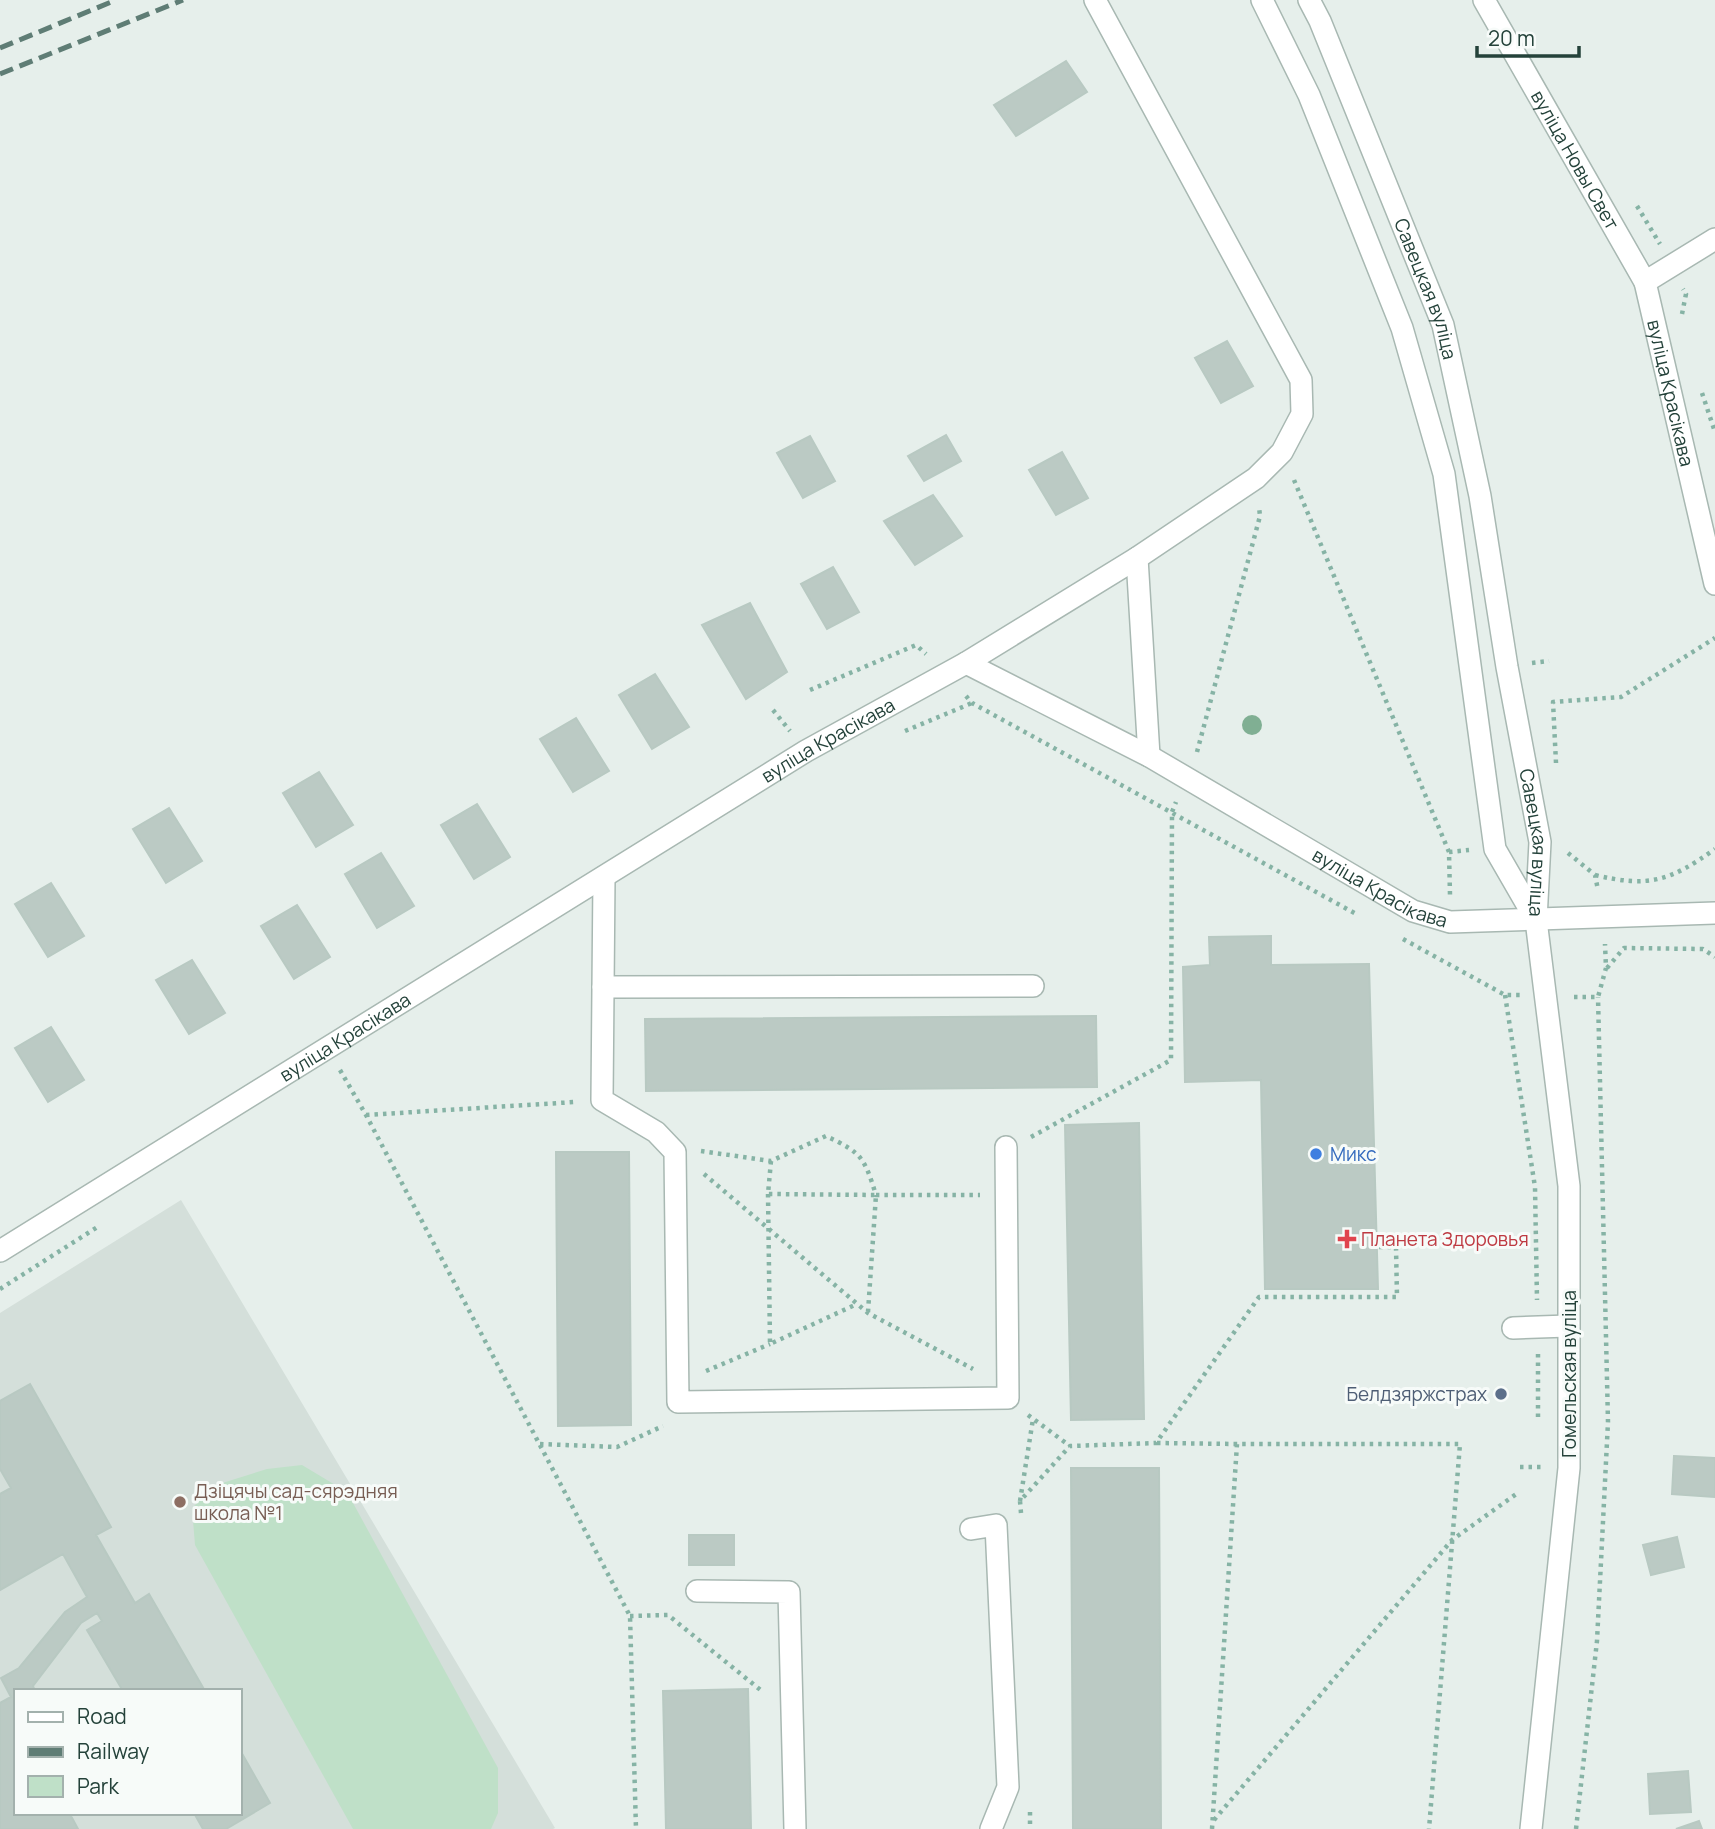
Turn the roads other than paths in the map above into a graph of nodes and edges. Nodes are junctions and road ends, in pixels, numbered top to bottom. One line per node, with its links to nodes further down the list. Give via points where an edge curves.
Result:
1 (1095, 0): 7 (street, via 1301,380 1302,414 1283,452 1256,478)
2 (1262, 0): 13 (street, Савецкая вуліца, via 1309,95 1402,328 1444,474 1495,849)
3 (1308, 0): 13 (street, Савецкая вуліца, via 1443,326 1480,496 1540,842)
4 (1484, 0): 6 (street, вуліца Новы Свет)
5 (1715, 239): 6 (street)
6 (1645, 282): 8 (street, вуліца Красікава)
7 (1137, 558): 9 (street); 10 (street)
8 (1715, 584)
9 (966, 663): 10 (street, вуліца Красікава); 11 (street, вуліца Красікава, via 806,751)
10 (1149, 757): 13 (street, вуліца Красікава, via 1413,911 1450,922)
11 (604, 877): 15 (street); 17 (street, вуліца Красікава)
12 (1715, 913): 13 (street, вуліца Красікава)
13 (1536, 920): 18 (street, Гомельская вуліца, via 1569,1186)
14 (1032, 986): 15 (street)
15 (603, 987): 16 (street, via 602,1100 656,1132 675,1152 678,1402 1008,1398)
16 (1006, 1147)
17 (0, 1251)
18 (1568, 1326): 19 (street); 24 (street, Гомельская вуліца, via 1569,1468)
19 (1513, 1328)
20 (971, 1529): 23 (street, via 996,1525 1008,1787)
21 (697, 1591): 22 (street, via 789,1592)
22 (795, 1829)
23 (990, 1829)
24 (1531, 1829)

